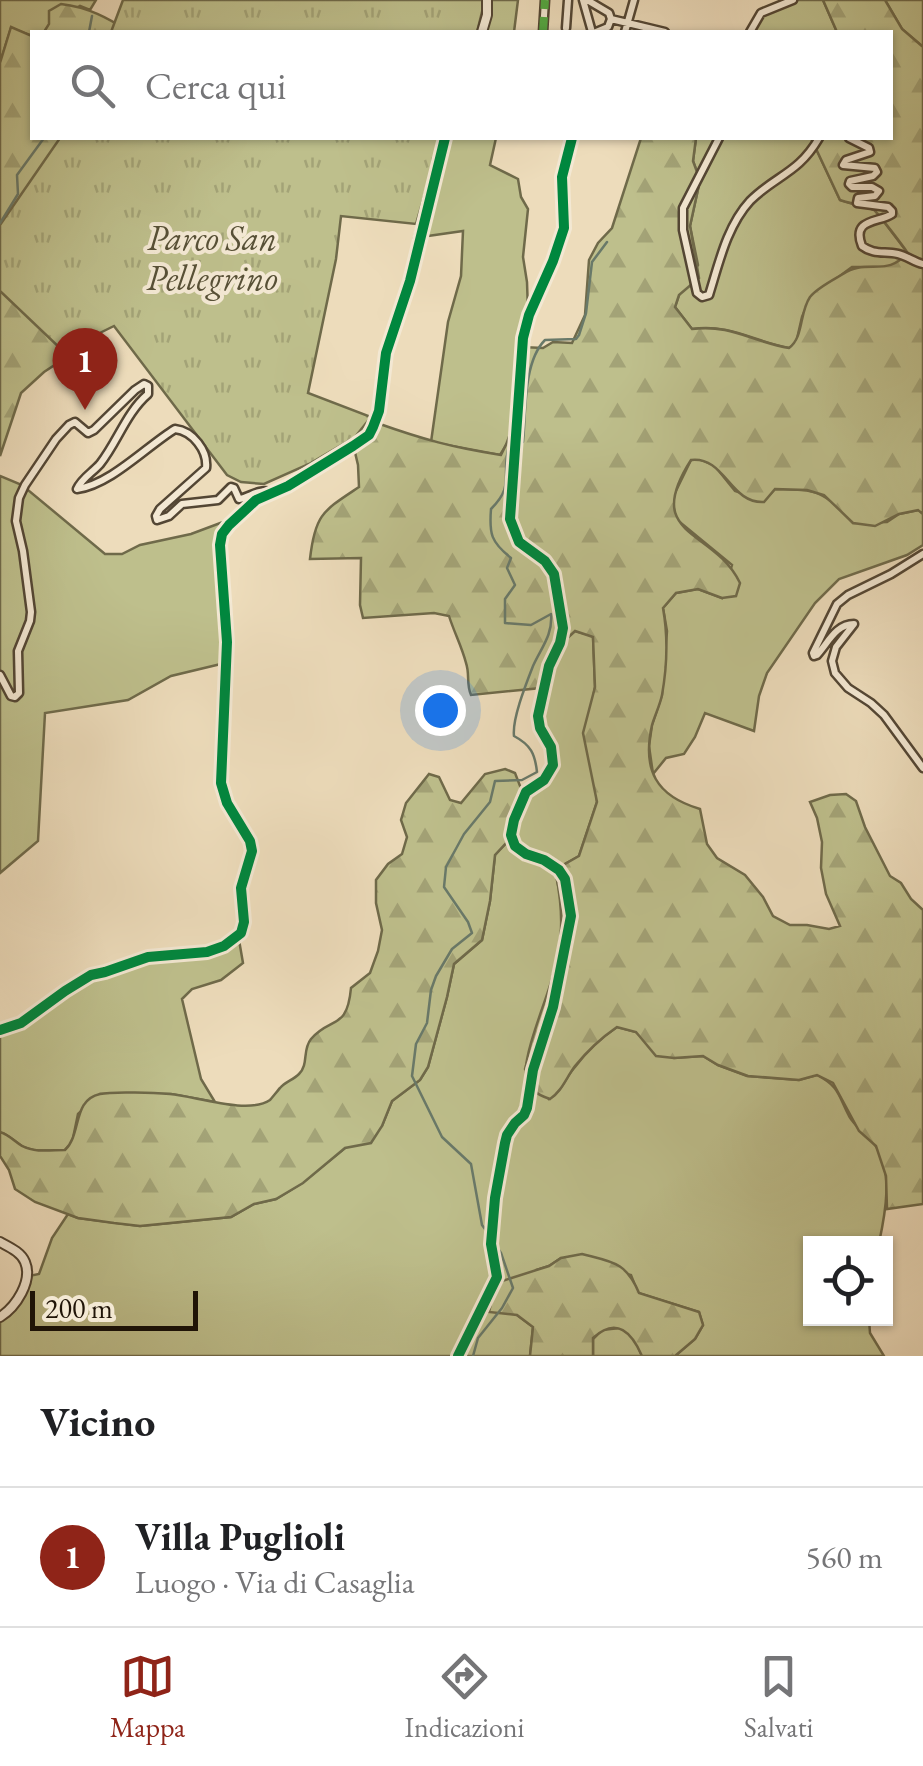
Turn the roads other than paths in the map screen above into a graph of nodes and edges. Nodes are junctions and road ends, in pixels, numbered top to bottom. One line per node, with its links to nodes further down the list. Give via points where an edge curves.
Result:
1 (487, 0): 10 (street)
2 (545, 0): 11 (street)
3 (568, 0): 9 (street)
4 (585, 0): 7 (street); 12 (street)
5 (634, 0): 8 (street)
6 (793, 0): 16 (street, via 760,12)
7 (611, 19): 8 (street); 13 (street)
8 (628, 24): 14 (street); 15 (street)
9 (566, 28)
10 (482, 30)
11 (542, 30)
12 (593, 30)
13 (600, 30)
14 (626, 30)
15 (656, 30)
16 (751, 30)
17 (445, 140): 23 (street, via 386,353 374,428)
18 (571, 140): 30 (street, via 562,177 564,228 523,338 510,519 519,542 554,574 563,628 538,716 553,765 526,792 511,835 515,846 565,878 570,930 527,1108 505,1143 491,1239 497,1277)
19 (718, 140): 20 (street, via 682,218 702,298 744,208 800,164)
20 (818, 140)
21 (853, 140): 22 (street, via 871,150 842,165 876,170 849,182 878,191 857,202 888,207 892,214 865,224 862,246)
22 (923, 264)
23 (271, 492): 25 (street, via 238,500 231,487 218,500 182,504 157,520 160,509 206,468 203,450 184,430 175,428 78,489 148,386 134,390 94,430 70,425 19,498 16,522 31,612 18,652 15,697); 27 (street, via 229,525 220,545 227,642 221,783 252,851 240,933 207,952 148,957 91,975)
24 (923, 554): 26 (street, via 837,604 813,653 854,624 836,647 835,673 884,716)
25 (0, 674)
26 (923, 768)
27 (0, 1030)
28 (0, 1242): 29 (street, via 26,1267 23,1290)
29 (0, 1317)
30 (458, 1356)

